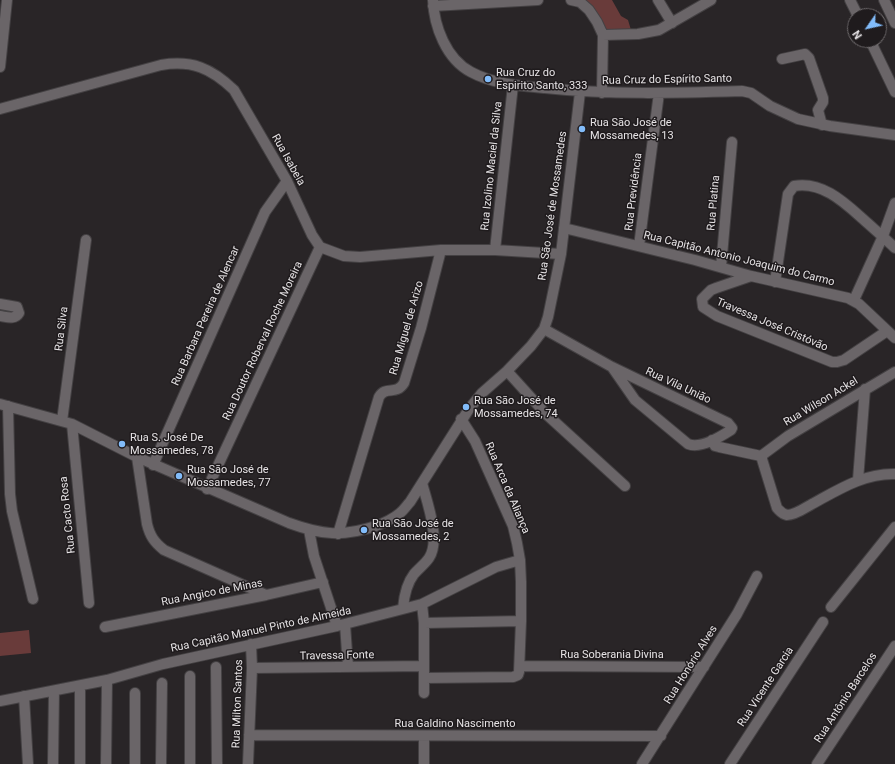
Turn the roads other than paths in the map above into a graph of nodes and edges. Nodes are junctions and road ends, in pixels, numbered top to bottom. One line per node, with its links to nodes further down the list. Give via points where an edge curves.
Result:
1 (538, 0): 6 (street)
2 (571, 0): 10 (street, via 580,2 589,10)
3 (658, 0): 8 (street)
4 (710, 0): 8 (street)
5 (884, 0): 9 (street)
6 (433, 3): 14 (street, Rua Cruz do Espírito Santo, via 442,39 457,62 471,72 488,79)
7 (4, 5): 13 (street)
8 (672, 23): 10 (street, via 648,32)
9 (895, 23)
10 (603, 35): 17 (street)
11 (874, 48): 16 (street)
12 (782, 59): 20 (street, via 805,54 809,58 823,98 818,110)
13 (0, 67)
14 (513, 85): 15 (street, Rua Cruz do Espírito Santo); 32 (street, Rua Izolino Maciel da Silva)
15 (580, 92): 17 (street, Rua Cruz do Espírito Santo); 25 (street, Rua São José de Mossamedes)
16 (895, 92)
17 (602, 93): 18 (street, Rua Cruz do Espírito Santo)
18 (659, 93): 20 (street, Rua Cruz do Espírito Santo, via 742,91 751,93 770,106 798,119); 29 (street, Rua Previdência)
19 (0, 109): 23 (street, Rua Isabela, via 161,64 190,64 207,70 234,90)
20 (822, 125): 21 (street, Rua Cruz do Espírito Santo)
21 (895, 135)
22 (732, 142): 34 (street, Rua Platina)
23 (288, 182): 28 (street, Rua Isabela, via 312,235); 53 (street, Rua Barbara Pereira de Alencar, via 265,212)
24 (895, 203): 26 (street)
25 (564, 228): 29 (street, Rua Capitão Antonio Joaquim do Carmo); 33 (street, Rua São José de Mossamedes)
26 (883, 236): 30 (street); 36 (street, via 843,200 825,190 810,186 794,186 788,194); 37 (street)
27 (86, 240): 49 (street, Rua Silva)
28 (320, 246): 31 (street, via 344,256 360,257); 58 (street, Rua Doutor Roberval Roche Moreira)
29 (639, 246): 34 (street, Rua Capitão Antonio Joaquim do Carmo)
30 (895, 248)
31 (441, 250): 32 (street); 61 (street, Rua Miguel de Arizo, via 404,383 397,390 386,390 379,397)
32 (495, 250): 33 (street)
33 (561, 254): 40 (street, Rua São José de Mossamedes)
34 (721, 267): 35 (street, Rua Capitão Antonio Joaquim do Carmo)
35 (751, 276): 36 (street, Rua Capitão Antonio Joaquim do Carmo); 41 (street, Travessa José Cristóvão, via 711,290 702,299 703,307 716,316 832,362 844,360)
36 (775, 282): 37 (street, Rua Capitão Antonio Joaquim do Carmo)
37 (854, 300): 41 (street, Rua Capitão Antonio Joaquim do Carmo)
38 (0, 304): 39 (street, via 17,307 19,313 13,318)
39 (0, 316)
40 (544, 329): 43 (street, Rua Vila União); 44 (street, Rua São José de Mossamedes)
41 (887, 330): 42 (street, Rua Capitão Antonio Joaquim do Carmo)
42 (895, 338)
43 (612, 367): 50 (street, Rua Vila União, via 636,400 688,444 694,446); 50 (street, Rua Vila União, via 728,423 732,428 729,432)
44 (507, 371): 48 (street, Rua São José de Mossamedes, via 482,393); 57 (street, via 545,413)
45 (895, 372): 46 (street, Rua Wilson Ackel)
46 (865, 389): 51 (street, Rua Wilson Ackel, via 788,436); 55 (street)
47 (4, 405): 49 (street, Rua São José de Mossamedes); 66 (street, via 12,511)
48 (461, 419): 56 (street, Rua São José de Mossamedes); 62 (street, Rua Arca da Aliança, via 474,441 513,526)
49 (67, 422): 52 (street, Rua São José de Mossamedes); 67 (street, Rua Cacto Rosa)
50 (712, 440): 51 (street, via 715,446)
51 (761, 456): 55 (street, via 777,508 787,515)
52 (137, 457): 53 (street, Rua São José de Mossamedes); 65 (street, via 149,534 155,542 164,550)
53 (153, 465): 58 (street, Rua São José de Mossamedes)
54 (895, 474): 55 (street)
55 (858, 480)
56 (422, 483): 61 (street, Rua São José de Mossamedes, via 400,514 387,522); 70 (street, via 434,531 434,546 430,557 413,575)
57 (624, 486)
58 (207, 489): 60 (street, Rua São José de Mossamedes)
59 (895, 527): 69 (street)
60 (309, 530): 61 (street, Rua São José de Mossamedes); 64 (street)
61 (338, 534)
62 (520, 560): 68 (street, Rua Capitão Manuel Pinto de Almeida, via 496,567); 71 (street, Rua Arca da Aliança)
63 (757, 576): 82 (street, Rua Honório Alves)
64 (323, 582): 65 (street, Rua Angico de Minas); 74 (street)
65 (266, 595): 75 (street, Rua Angico de Minas)
66 (33, 599)
67 (89, 603)
68 (422, 604): 70 (street, Rua Capitão Manuel Pinto de Almeida); 73 (street)
69 (831, 607)
70 (403, 608): 74 (street, Rua Capitão Manuel Pinto de Almeida)
71 (521, 621): 73 (street); 79 (street, Rua Arca da Aliança)
72 (823, 622): 108 (street, Rua Vicente Garcia)
73 (424, 623): 78 (street)
74 (341, 625): 76 (street, Rua Capitão Manuel Pinto de Almeida); 81 (street)
75 (106, 627)
76 (251, 644): 83 (street, Rua Milton Santos); 86 (street, Rua Capitão Manuel Pinto de Almeida)
77 (895, 646): 109 (street, Rua Antônio Barcelos)
78 (424, 666): 81 (street, Travessa Fonte); 85 (street)
79 (520, 666): 82 (street, Rua Soberania Divina); 85 (street, via 518,675 514,677)
80 (216, 667): 104 (street)
81 (348, 667): 83 (street, Travessa Fonte)
82 (704, 667): 96 (street, Rua Honório Alves)
83 (252, 668): 94 (street, Rua Milton Santos)
84 (190, 676): 103 (street)
85 (424, 678): 91 (street)
86 (107, 680): 88 (street, Rua Capitão Manuel Pinto de Almeida); 100 (street)
87 (162, 683): 102 (street)
88 (80, 686): 89 (street, Rua Capitão Manuel Pinto de Almeida); 99 (street)
89 (54, 691): 92 (street, Rua Capitão Manuel Pinto de Almeida); 98 (street)
90 (135, 693): 101 (street)
91 (424, 694)
92 (24, 696): 93 (street, Rua Capitão Manuel Pinto de Almeida); 97 (street)
93 (0, 701)
94 (248, 735): 95 (street, Rua Galdino Nascimento); 105 (street, Rua Milton Santos)
95 (424, 736): 96 (street, Rua Galdino Nascimento); 106 (street)
96 (661, 736): 107 (street, Rua Honório Alves)
97 (28, 764)
98 (53, 764)
99 (80, 764)
100 (106, 764)
101 (135, 764)
102 (162, 764)
103 (190, 764)
104 (217, 764)
105 (248, 764)
106 (424, 764)
107 (642, 764)
108 (730, 764)
109 (817, 764)

